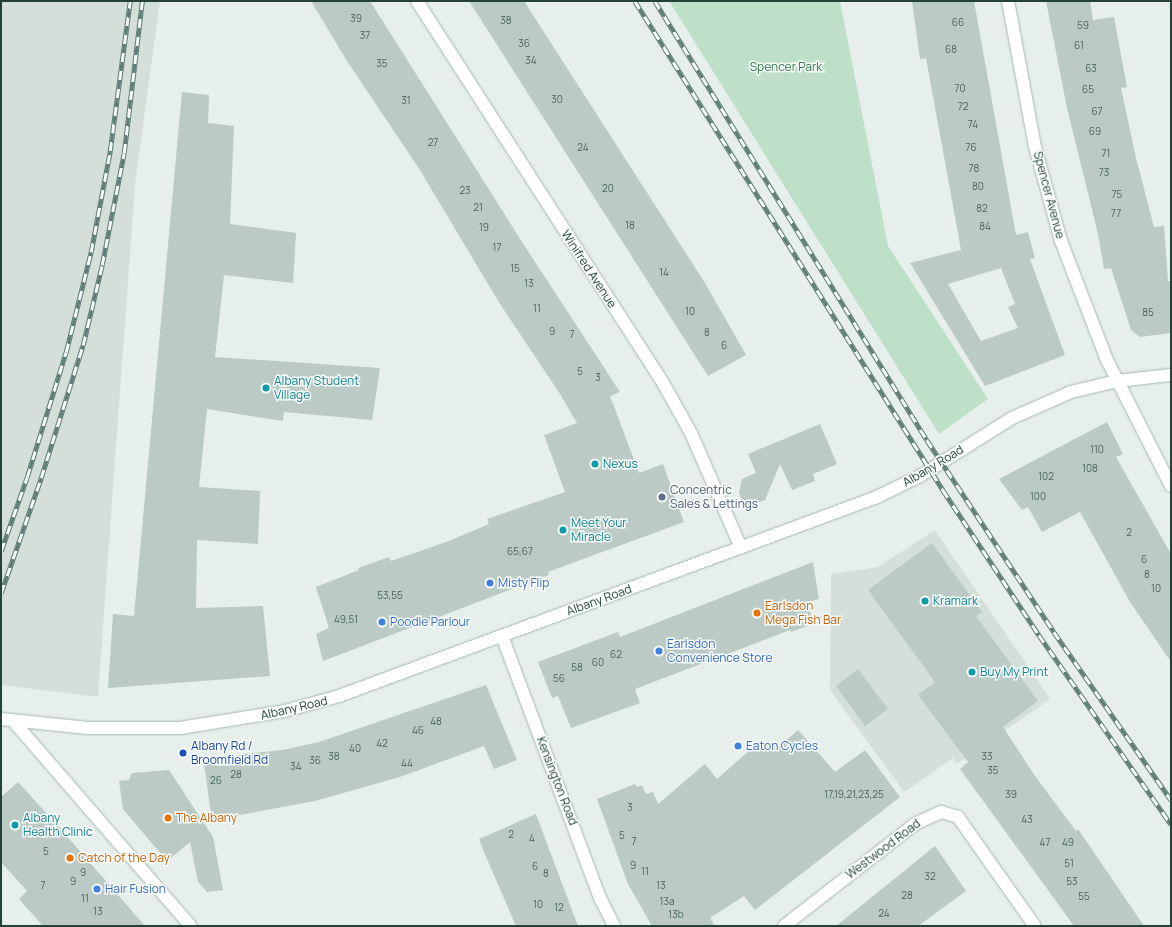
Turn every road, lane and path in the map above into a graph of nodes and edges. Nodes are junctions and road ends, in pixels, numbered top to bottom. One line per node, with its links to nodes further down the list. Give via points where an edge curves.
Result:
1 (416, 1): 6 (street, Winifred Avenue, via 663,383 692,433)
2 (1008, 1): 4 (street, Spencer Avenue, via 1036,147 1061,241 1092,325)
3 (1171, 375): 4 (street, Albany Road)
4 (1117, 381): 5 (street, Spencer Avenue); 6 (street, Albany Road, via 1071,392 1035,406 1003,422 907,483)
5 (1171, 486)
6 (741, 548): 7 (street, Albany Road)
7 (502, 636): 9 (street, Albany Road, via 339,696 285,711 229,722 131,730); 11 (street, Kensington Road, via 600,898)
8 (1, 719): 9 (street, Albany Road)
9 (14, 722): 10 (street)
10 (191, 926)
11 (614, 926)
12 (784, 926): 13 (street, Westwood Road, via 915,824 941,812 958,817)
13 (1035, 926)

